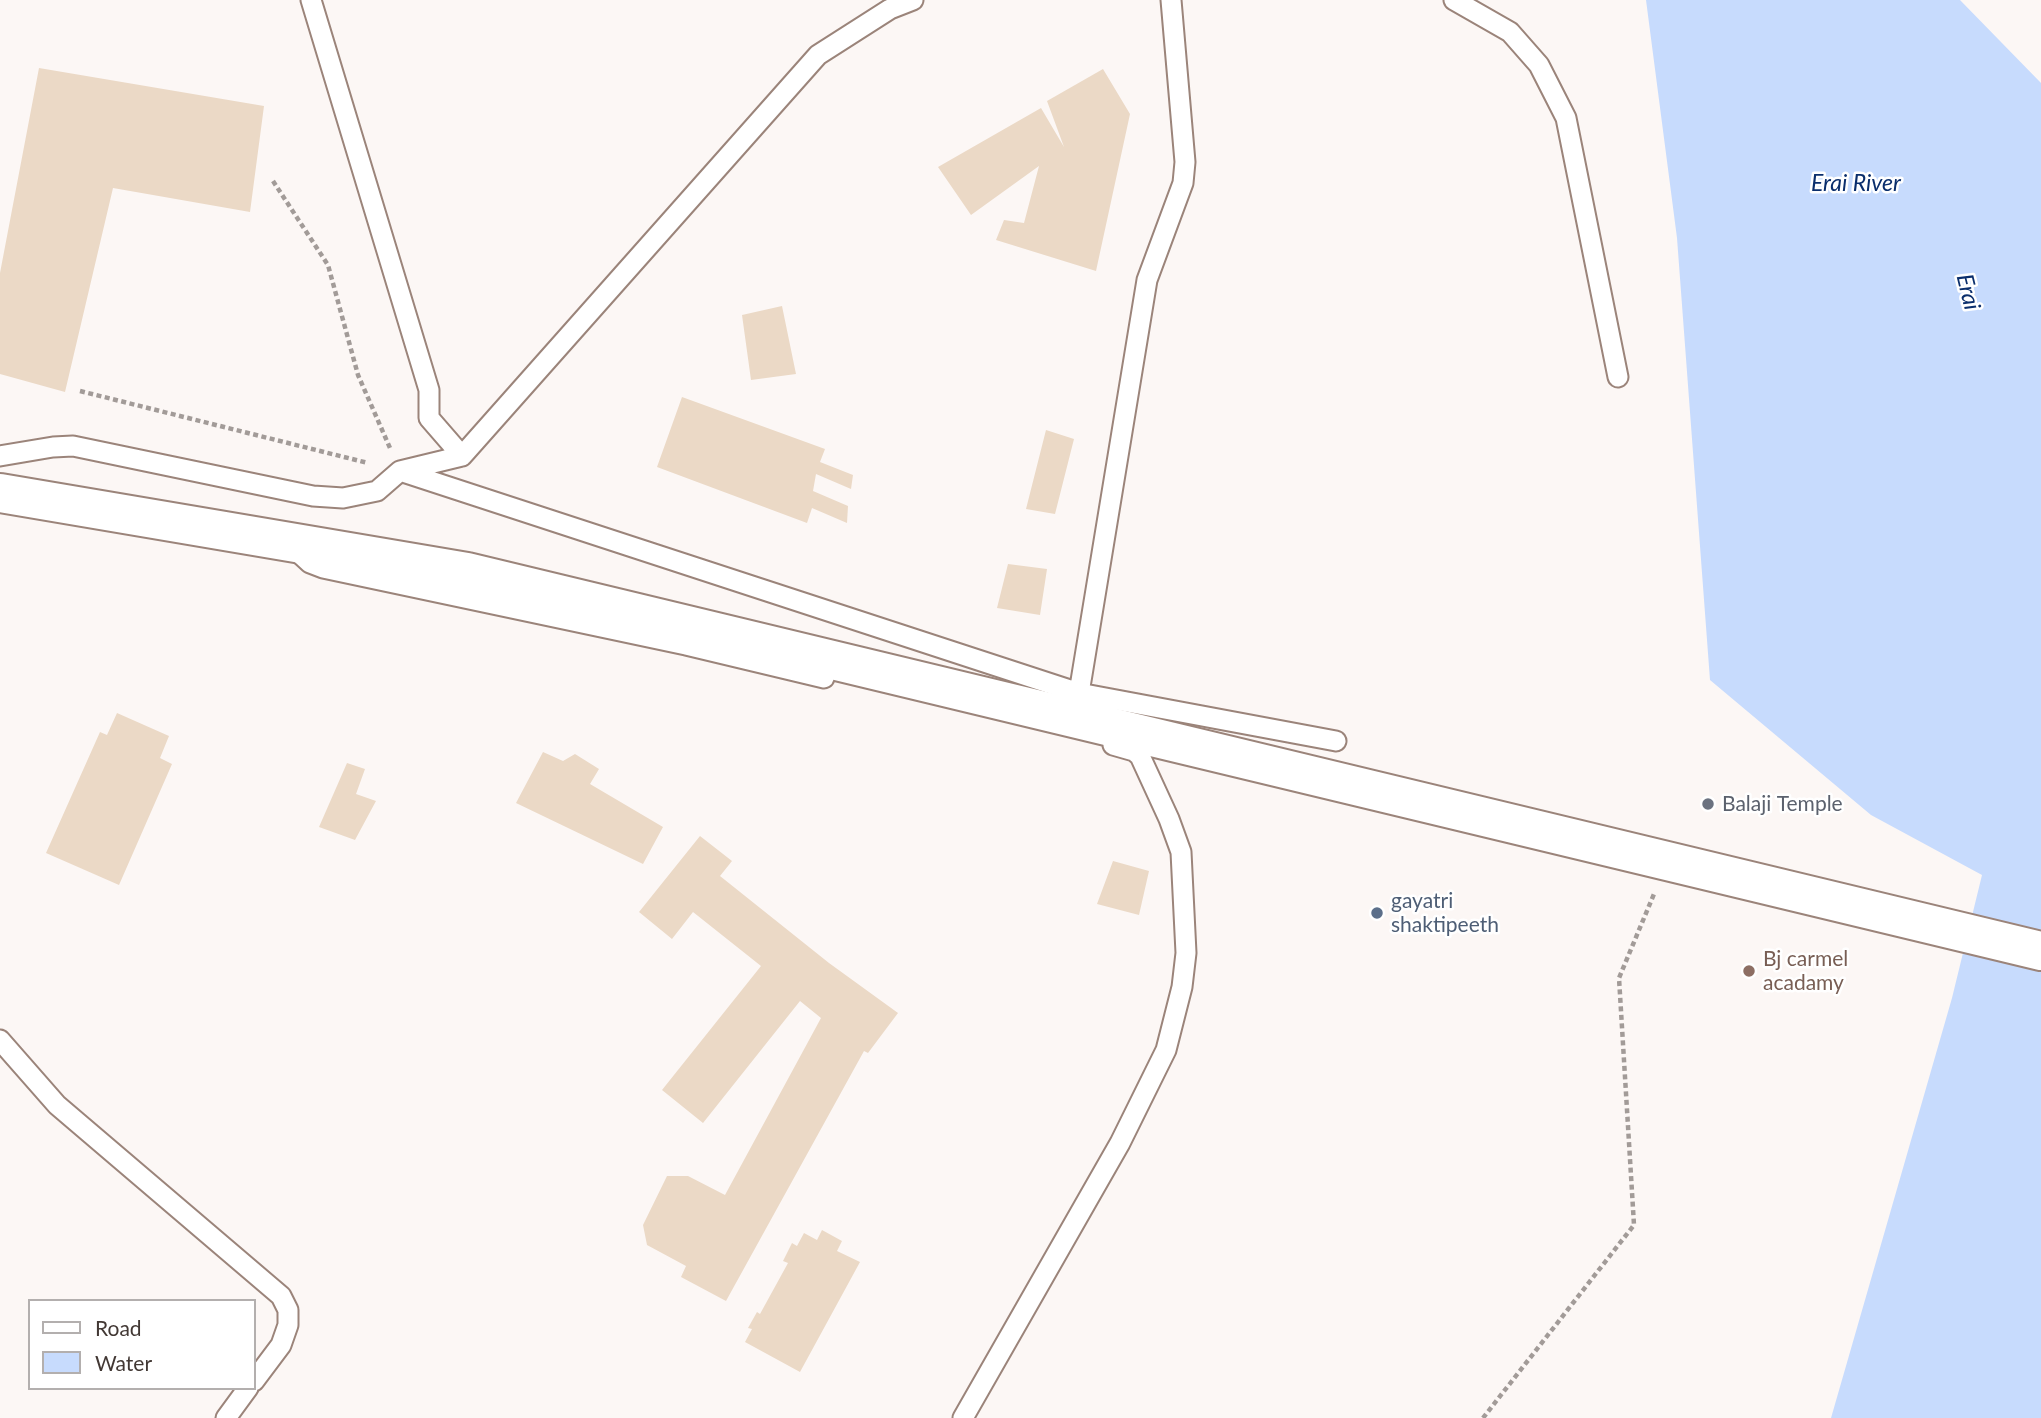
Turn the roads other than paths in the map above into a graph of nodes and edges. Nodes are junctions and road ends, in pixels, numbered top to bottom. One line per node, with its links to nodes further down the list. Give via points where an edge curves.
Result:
1 (312, 0): 7 (lane, via 429,390 429,418)
2 (914, 0): 7 (lane, via 890,9 818,55)
3 (1171, 0): 11 (lane, via 1183,183 1146,281)
4 (1454, 0): 5 (lane, via 1510,32 1539,65 1566,118)
5 (1618, 377)
6 (0, 456): 8 (lane, via 73,446 313,496 344,498 377,491)
7 (462, 456): 8 (lane)
8 (400, 471): 11 (lane)
9 (0, 493): 10 (main road)
10 (286, 542): 13 (main road, via 467,572); 18 (lane, via 323,568 852,684 1134,751 1143,761 1181,852 1185,953 1182,987 1166,1051 1120,1143)
11 (1079, 693): 12 (lane)
12 (1336, 741)
13 (2041, 951)
14 (0, 1040): 15 (lane, via 57,1105 281,1296 288,1310 288,1325 281,1345)
15 (256, 1378)
16 (247, 1390): 17 (lane)
17 (226, 1418)
18 (963, 1418)

